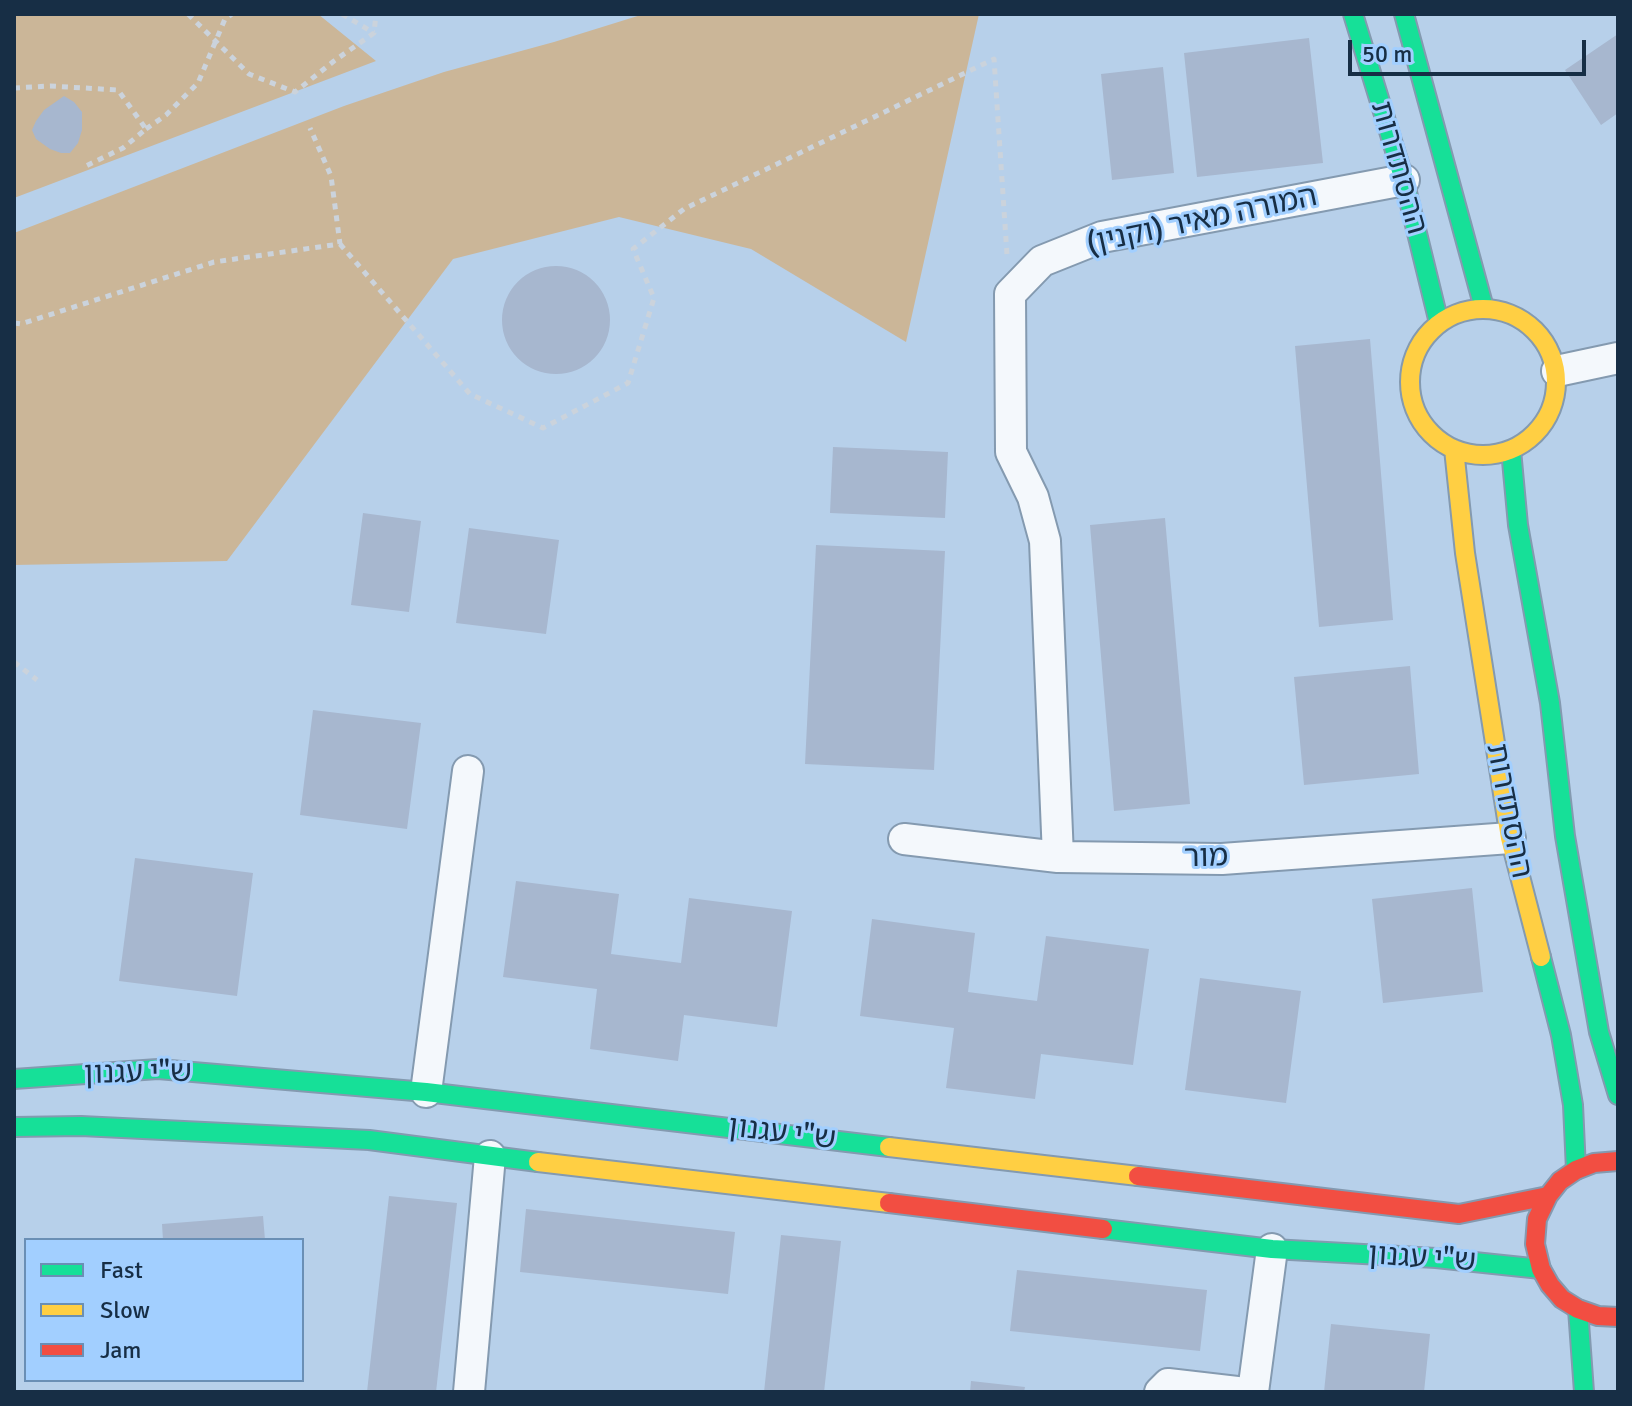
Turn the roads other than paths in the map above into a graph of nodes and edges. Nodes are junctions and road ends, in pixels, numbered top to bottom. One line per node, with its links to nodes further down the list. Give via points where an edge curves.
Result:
1 (1353, 14): 3 (street, ההסתדרות)
2 (1404, 14): 4 (street, ההסתדרות)
3 (1404, 180): 5 (street, ההסתדרות); 13 (street, המורה מאיר (וקנין), via 1102,237 1042,261 1010,294 1011,452 1033,497 1045,541)
4 (1484, 308): 5 (street); 7 (street, via 1523,319 1539,333)
5 (1439, 323): 8 (street, via 1415,353 1410,391 1424,426)
6 (1618, 358): 7 (street)
7 (1557, 371): 9 (street, via 1556,396 1547,419)
8 (1454, 449): 9 (street, via 1472,455); 11 (street, ההסתדרות)
9 (1511, 450): 16 (street, ההסתדרות, via 1565,836 1599,1032)
10 (468, 771): 15 (street)
11 (1510, 838): 13 (street, מור, via 1222,859); 20 (street, ההסתדרות, via 1561,1035 1573,1105)
12 (904, 839): 13 (street, מור)
13 (1058, 857)
14 (14, 1079): 15 (street, ש"י עגנון, via 158,1069)
15 (426, 1092): 21 (street, ש"י עגנון, via 1459,1214)
16 (1618, 1095)
17 (14, 1127): 18 (street, ש"י עגנון, via 369,1140)
18 (490, 1156): 22 (street, ש"י עגנון); 26 (street)
19 (1618, 1161): 20 (street)
20 (1576, 1170): 21 (street)
21 (1548, 1196): 23 (street, via 1537,1219)
22 (1272, 1249): 23 (street, ש"י עגנון); 29 (street)
23 (1541, 1269): 24 (street, via 1562,1299)
24 (1578, 1309): 25 (street); 30 (street)
25 (1618, 1317)
26 (469, 1392)
27 (1160, 1392): 28 (street, via 1168,1384)
28 (1237, 1392)
29 (1253, 1392)
30 (1584, 1392)

